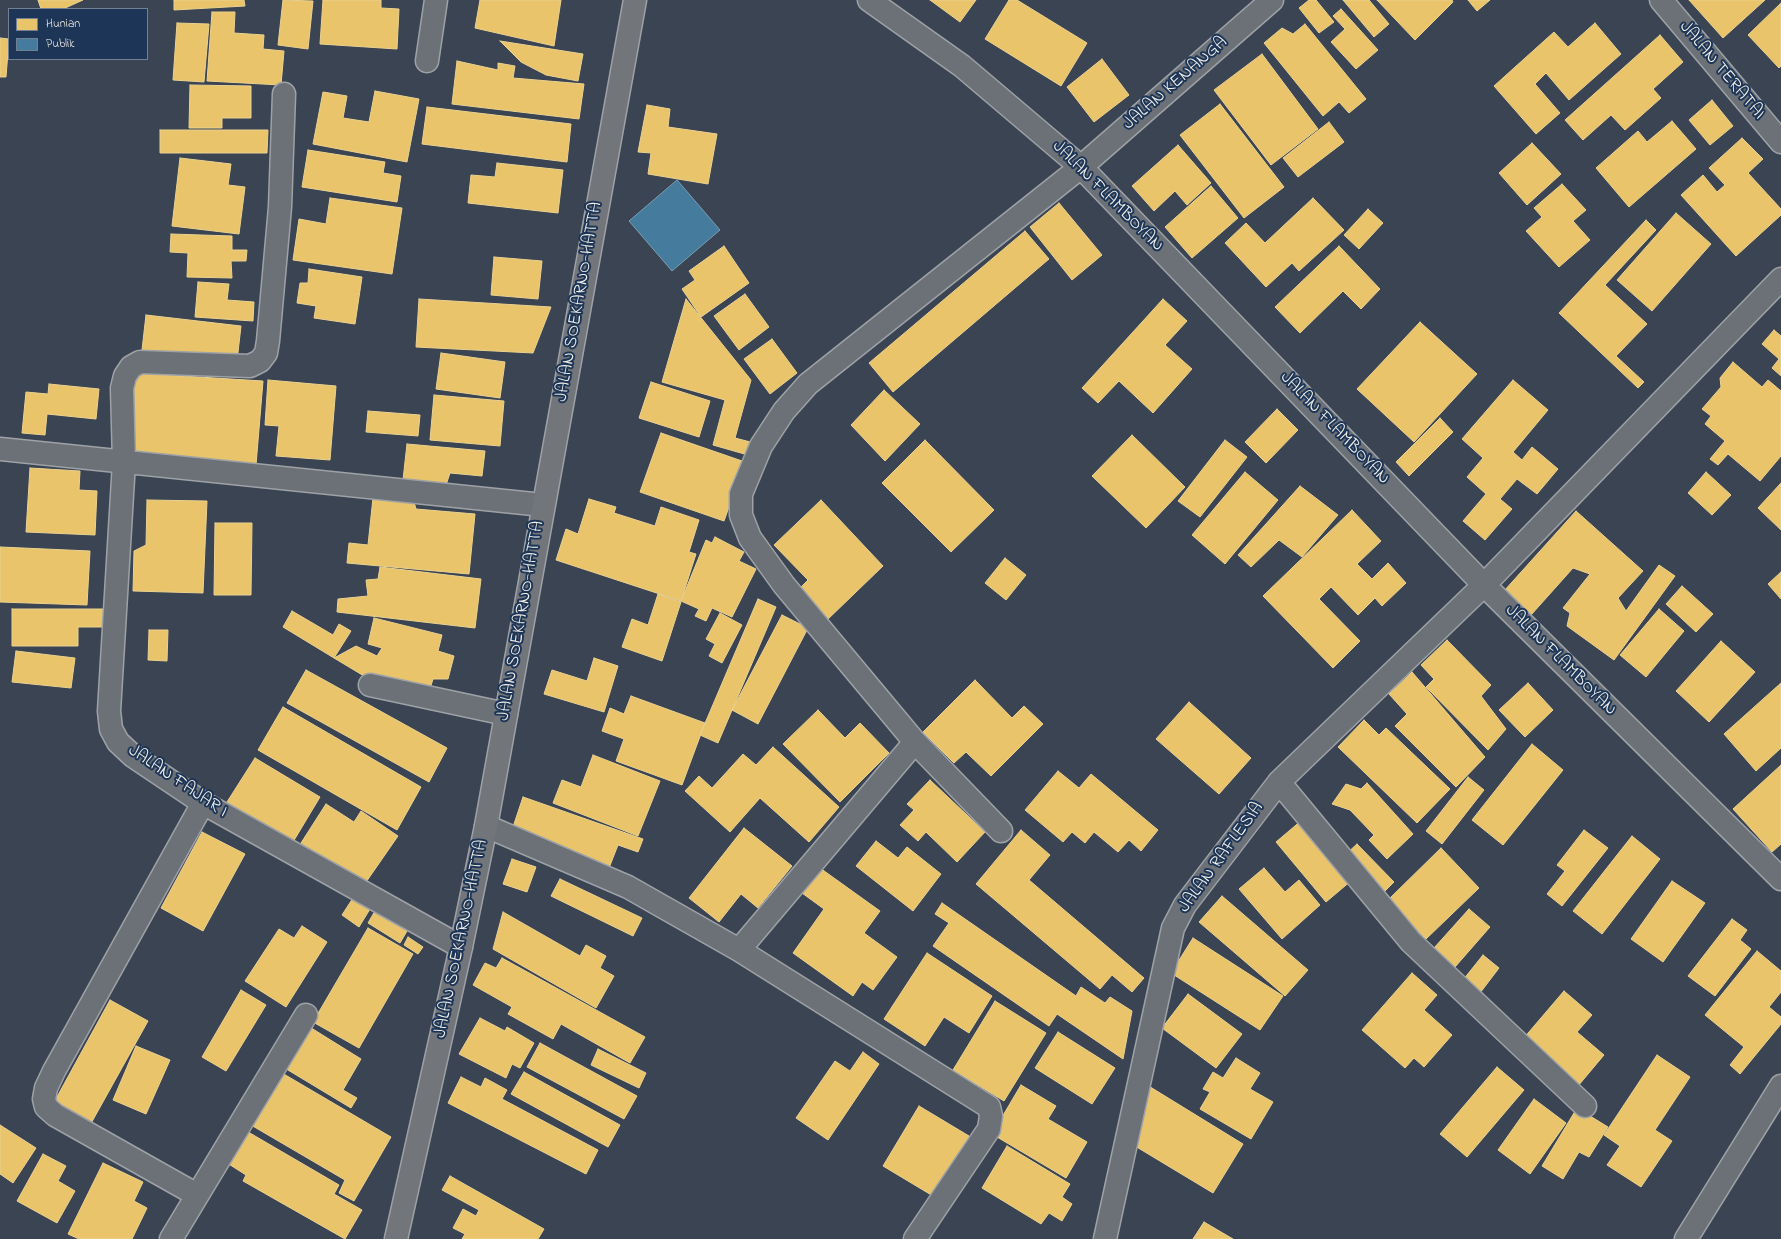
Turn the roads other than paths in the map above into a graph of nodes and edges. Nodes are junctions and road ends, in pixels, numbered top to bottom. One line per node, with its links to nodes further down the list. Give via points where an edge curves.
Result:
1 (436, 0): 6 (street)
2 (635, 0): 13 (main road, JALAN SOEKARNO-HATTA)
3 (869, 0): 9 (street, JALAN FLAMBOYAN, via 962,66)
4 (1272, 0): 9 (street, JALAN KENANGA)
5 (1661, 0): 8 (street, JALAN TERATAI)
6 (428, 61)
7 (284, 94): 12 (street, JALAN FAJAR I, via 280,207 266,353 260,361 250,366 140,362 130,367 122,388)
8 (1781, 142)
9 (1081, 167): 14 (street, JALAN FLAMBOYAN); 17 (street, JALAN KENANGA, via 808,384 784,410 761,446 741,494 741,515 750,538 784,584)
10 (1781, 279): 14 (street, JALAN RAFLESIA)
11 (0, 449): 12 (street)
12 (124, 462): 13 (street); 19 (street, JALAN FAJAR I, via 109,711 111,729 118,742 133,756)
13 (542, 505): 16 (main road, JALAN SOEKARNO-HATTA)
14 (1484, 585): 18 (street, JALAN RAFLESIA); 22 (street, JALAN FLAMBOYAN)
15 (370, 685): 16 (street)
16 (506, 714): 20 (main road, JALAN SOEKARNO-HATTA)
17 (915, 742): 21 (street, JALAN KENANGA); 24 (street)
18 (1279, 782): 27 (street, via 1411,942); 32 (street, JALAN RAFLESIA, via 1185,905 1173,928)
19 (203, 803): 23 (street, JALAN FAJAR I); 28 (street, via 54,1071 44,1099 46,1107 55,1115)
20 (486, 826): 23 (main road, JALAN SOEKARNO-HATTA); 24 (street, via 628,887)
21 (1001, 832)
22 (1781, 879)
23 (461, 947): 30 (main road, JALAN SOEKARNO-HATTA)
24 (739, 950): 31 (street, via 989,1107 989,1129)
25 (306, 1015): 28 (street)
26 (1781, 1086): 33 (street)
27 (1585, 1106)
28 (197, 1195): 29 (street)
29 (171, 1239)
30 (396, 1239)
31 (915, 1239)
32 (1105, 1239)
33 (1686, 1239)

